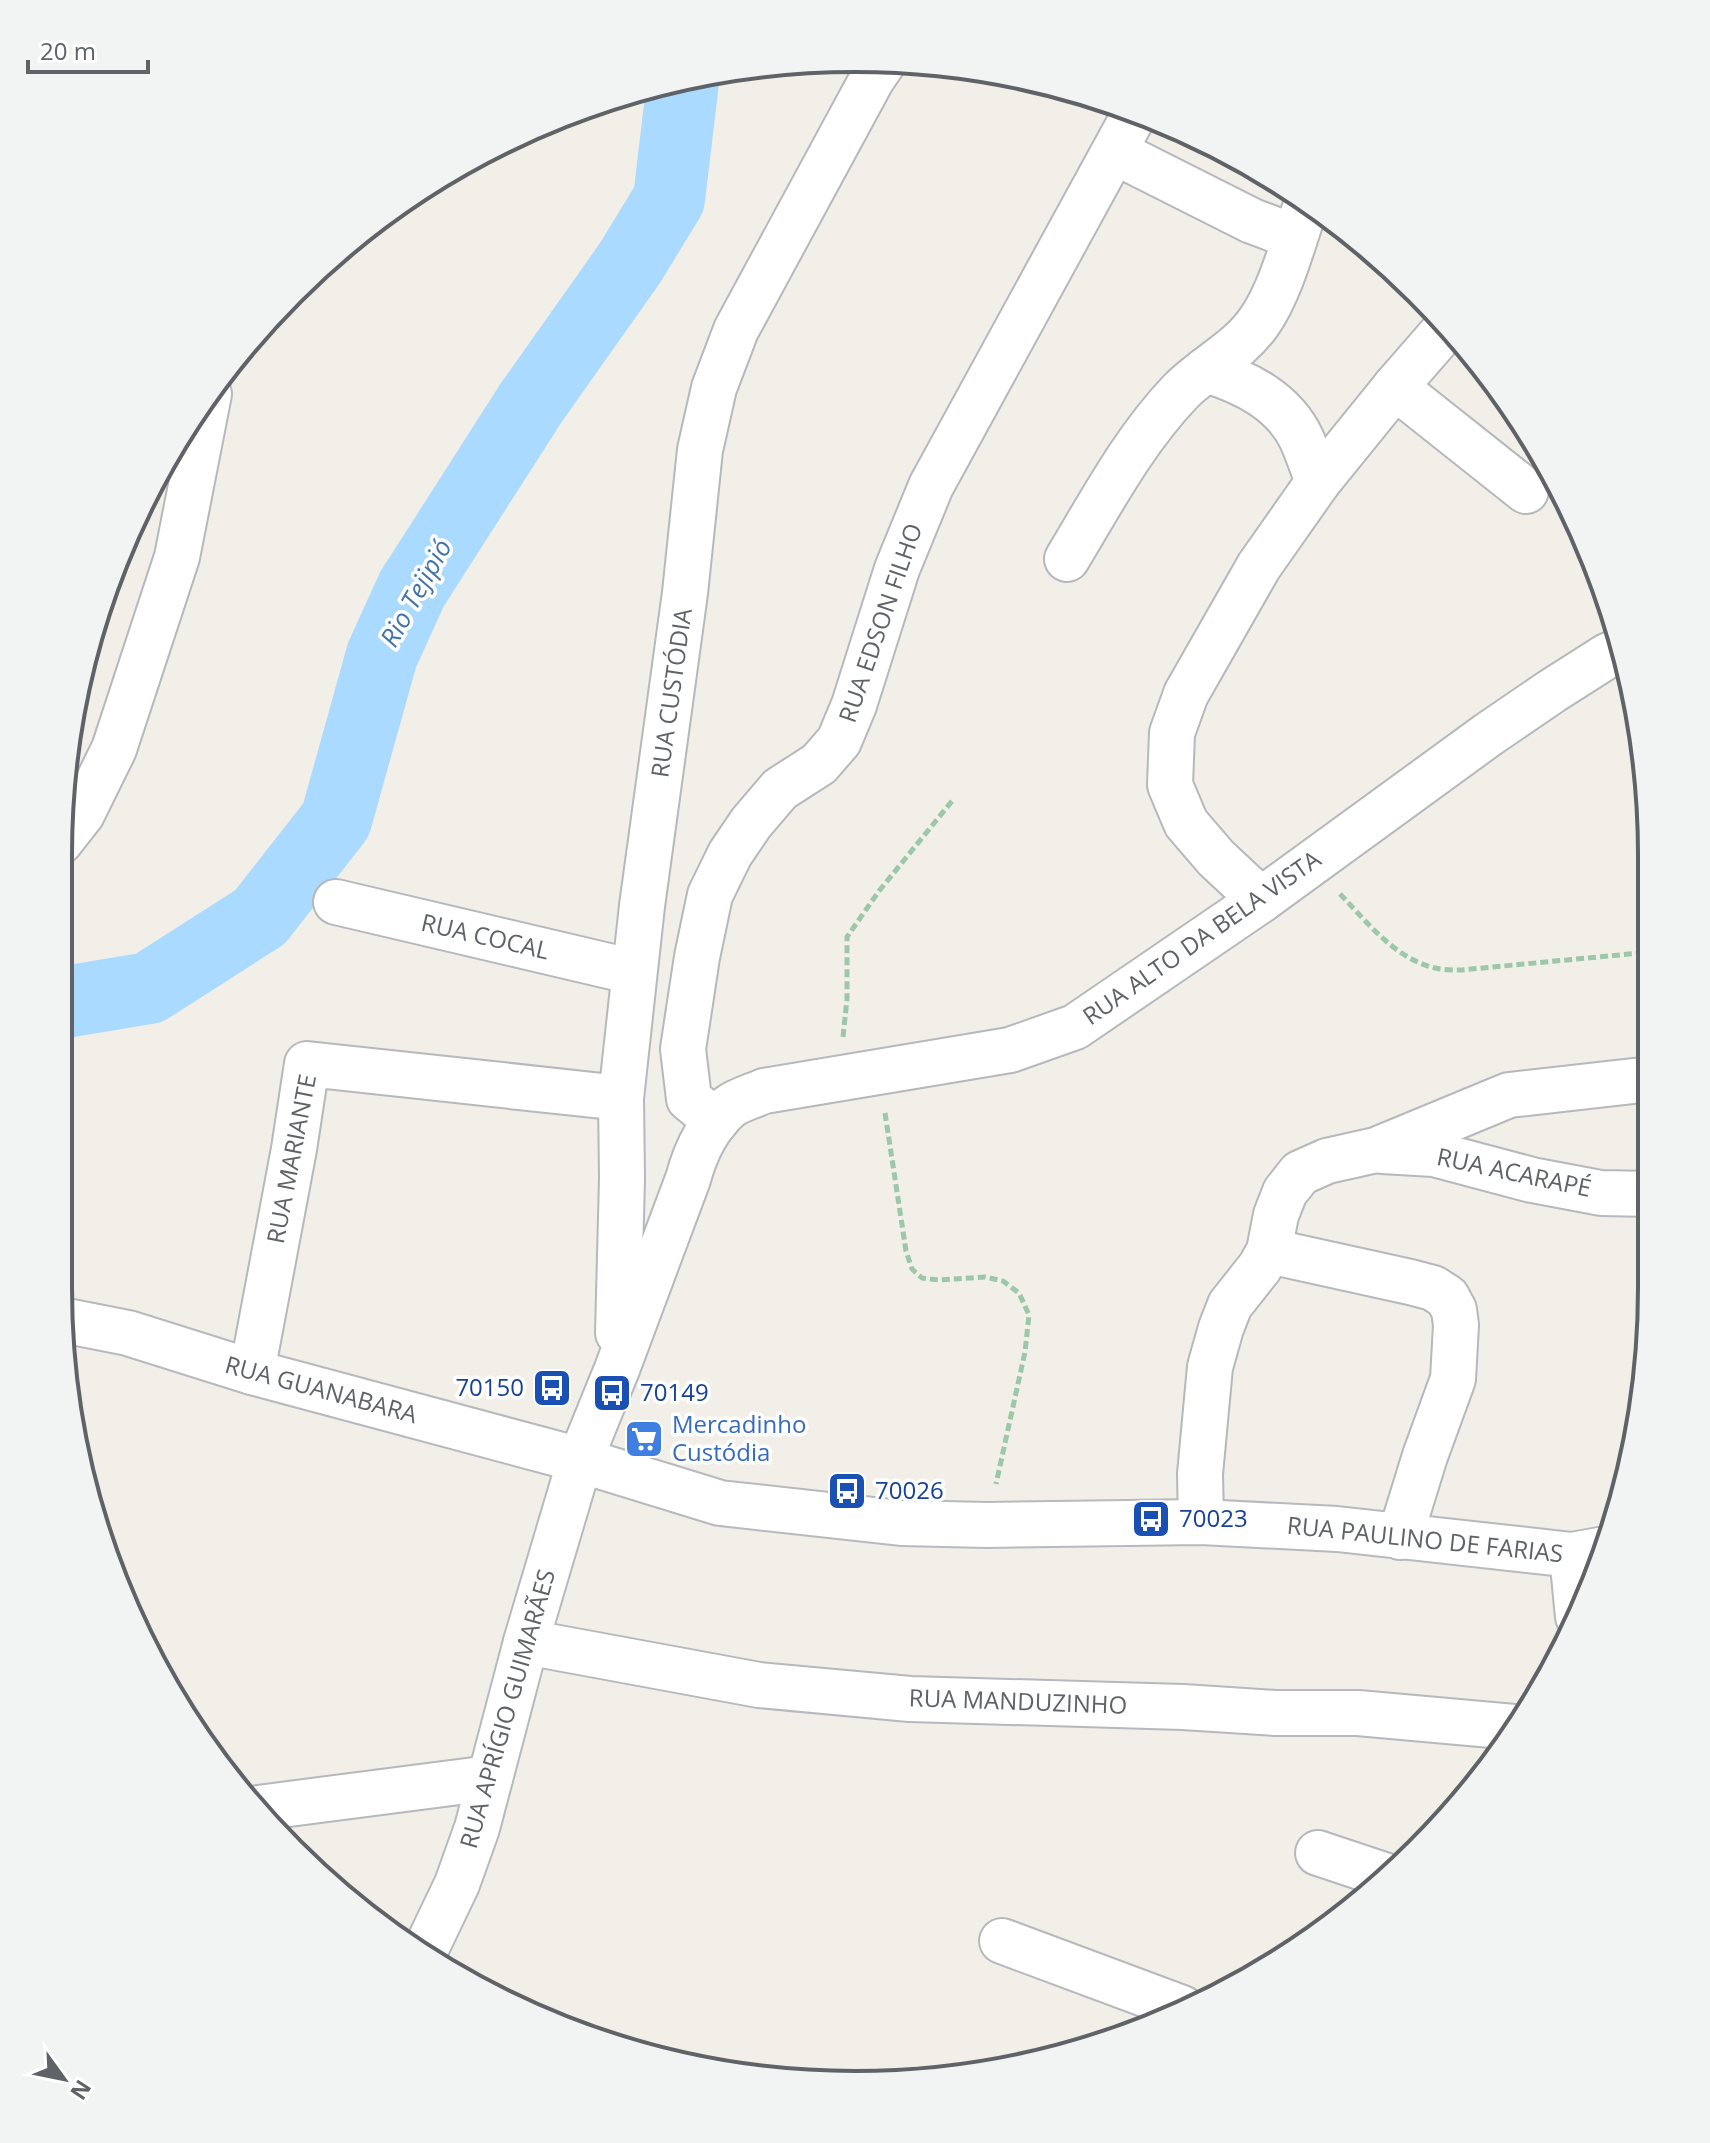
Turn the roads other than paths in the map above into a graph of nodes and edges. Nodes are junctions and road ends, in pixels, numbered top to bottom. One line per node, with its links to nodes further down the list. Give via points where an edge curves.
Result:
1 (876, 73): 18 (street, RUA CUSTÓDIA, via 736,330 714,388 700,450)
2 (1130, 123): 3 (street, RUA EDSON FILHO)
3 (1115, 152): 4 (street, via 1252,221); 21 (street, RUA EDSON FILHO, via 931,486 839,741 819,764 770,800 730,854 710,895 683,1049 689,1099)
4 (1301, 220): 6 (street, via 1261,319)
5 (1443, 338): 7 (street)
6 (1206, 370): 10 (street, via 1258,391 1282,412 1301,437); 13 (street, via 1183,389 1132,452)
7 (1395, 387): 10 (street); 11 (street)
8 (204, 420): 12 (street)
9 (186, 449): 12 (street)
10 (1318, 482): 16 (street, via 1259,566 1186,694 1172,733 1170,785 1186,823)
11 (1526, 491)
12 (177, 557): 15 (street, via 114,749)
13 (1067, 559)
14 (1612, 655): 16 (street, RUA ALTO DA BELA VISTA, via 1514,716)
15 (73, 825)
16 (1261, 900): 21 (street, RUA ALTO DA BELA VISTA, via 1075,1027 1010,1050 764,1091 731,1106)
17 (336, 902): 18 (street, RUA COCAL)
18 (634, 972): 20 (street, RUA CUSTÓDIA)
19 (1638, 1080): 22 (street, via 1509,1095)
20 (621, 1098): 26 (street, RUA CUSTÓDIA); 27 (street, RUA MARIANTE, via 307,1064)
21 (716, 1121): 26 (street, RUA ALTO DA BELA VISTA, via 694,1157)
22 (1376, 1150): 23 (street, RUA ACARAPÉ, via 1434,1154 1532,1180 1601,1193); 24 (street, via 1300,1173 1285,1192)
23 (1638, 1194)
24 (1269, 1251): 29 (street, via 1230,1305 1210,1367); 30 (street, via 1433,1288 1454,1310 1453,1379)
25 (73, 1322): 27 (street, RUA GUANABARA, via 128,1333)
26 (617, 1369): 28 (street, RUA ALTO DA BELA VISTA)
27 (252, 1372): 28 (street, RUA GUANABARA)
28 (580, 1460): 29 (street, RUA PAULINO DE FARIAS, via 720,1503 901,1523); 32 (street, RUA APRÍGIO GUIMARÃES)
29 (1201, 1522): 30 (street, RUA PAULINO DE FARIAS)
30 (1400, 1537): 31 (street, RUA PAULINO DE FARIAS)
31 (1588, 1552)
32 (526, 1642): 33 (street, RUA MANDUZINHO, via 759,1685 910,1699 1358,1713); 34 (street, RUA APRÍGIO GUIMARÃES)
33 (1504, 1726)
34 (490, 1778): 35 (street); 39 (street, RUA APRÍGIO GUIMARÃES, via 457,1884)
35 (268, 1807)
36 (1318, 1853): 37 (street)
37 (1376, 1872)
38 (1002, 1941): 40 (street)
39 (428, 1944)
40 (1171, 2004)

